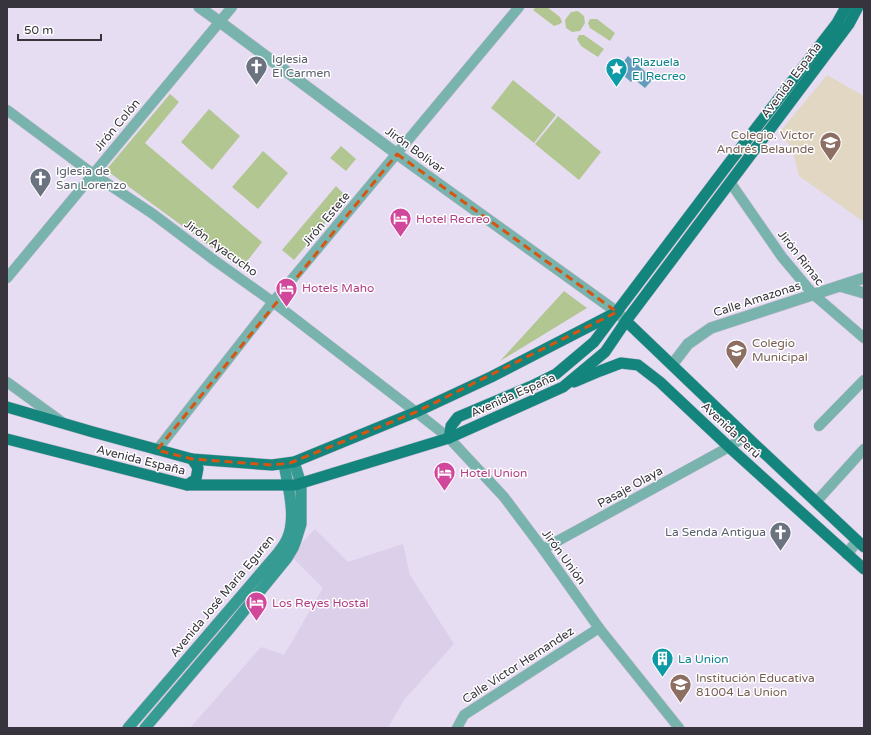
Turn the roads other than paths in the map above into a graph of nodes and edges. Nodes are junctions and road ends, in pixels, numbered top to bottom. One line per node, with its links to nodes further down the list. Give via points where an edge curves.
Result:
1 (199, 7): 6 (street, Jirón Bolívar)
2 (232, 7): 6 (street, Jirón Colón)
3 (519, 7): 8 (street, Jirón Estete)
4 (846, 7): 17 (main road, Avenida España)
5 (858, 7): 10 (main road, Avenida España, via 849,24)
6 (220, 22): 8 (street, Jirón Bolívar); 9 (street, Jirón Colón)
7 (7, 110): 9 (street, Jirón Ayacucho)
8 (396, 154): 16 (street, Jirón Estete); 17 (street, Jirón Bolívar)
9 (94, 174): 11 (street, Jirón Colón); 16 (street, Jirón Ayacucho)
10 (730, 182): 15 (street, Jirón Rimac, via 782,257); 18 (main road, Avenida España)
11 (7, 278)
12 (864, 278): 13 (street, Calle Amazonas)
13 (840, 286): 14 (street); 15 (street, Calle Amazonas)
14 (864, 293)
15 (813, 294): 19 (street, Jirón Rimac); 20 (street, Calle Amazonas, via 711,328 688,344)
16 (273, 302): 25 (street, Jirón Ayacucho); 33 (street, Jirón Estete)
17 (617, 312): 18 (street, Avenida Perú); 25 (main road, Avenida España, via 491,377); 29 (main road, via 594,342 556,374 458,417 451,426)
18 (626, 321): 20 (main road, Avenida Perú); 23 (main road, Avenida España, via 605,352)
19 (864, 338)
20 (672, 365): 28 (main road, Avenida Perú)
21 (864, 380): 27 (street)
22 (7, 382): 26 (street)
23 (563, 387): 29 (main road, Avenida España); 31 (main road, Avenida Perú, via 621,364 638,364)
24 (7, 407): 26 (main road, Avenida España)
25 (416, 412): 29 (street, Jirón Unión); 35 (main road, Avenida España)
26 (65, 424): 33 (main road, Avenida España)
27 (819, 426)
28 (746, 436): 31 (street, Pasaje Olaya); 39 (main road, Avenida Perú)
29 (449, 438): 36 (main road, Avenida España); 41 (street, Jirón Unión, via 504,497)
30 (7, 439): 37 (main road, Avenida España)
31 (729, 447): 41 (street, Pasaje Olaya); 42 (main road, Avenida Perú)
32 (864, 449): 39 (street)
33 (157, 450): 34 (main road, Avenida España)
34 (192, 459): 35 (main road, Avenida España, via 272,465); 37 (main road, via 198,468 196,479)
35 (289, 463): 36 (main road, Avenida José María Eguren); 38 (main road, Avenida José María Eguren)
36 (301, 484): 38 (main road, Avenida España); 46 (main road, Avenida José María Eguren, via 301,524 287,558)
37 (187, 485): 38 (main road, Avenida España)
38 (288, 486): 45 (main road, Avenida José María Eguren, via 291,527 287,540)
39 (816, 502): 40 (main road, Avenida Perú)
40 (861, 544): 42 (street)
41 (543, 549): 44 (street, Jirón Unión)
42 (847, 554): 43 (main road, Avenida Perú)
43 (864, 569)
44 (599, 628): 47 (street, Calle Victor Hernandez, via 464,715); 48 (street, Jirón Unión)
45 (128, 728)
46 (145, 728)
47 (457, 728)
48 (679, 728)

